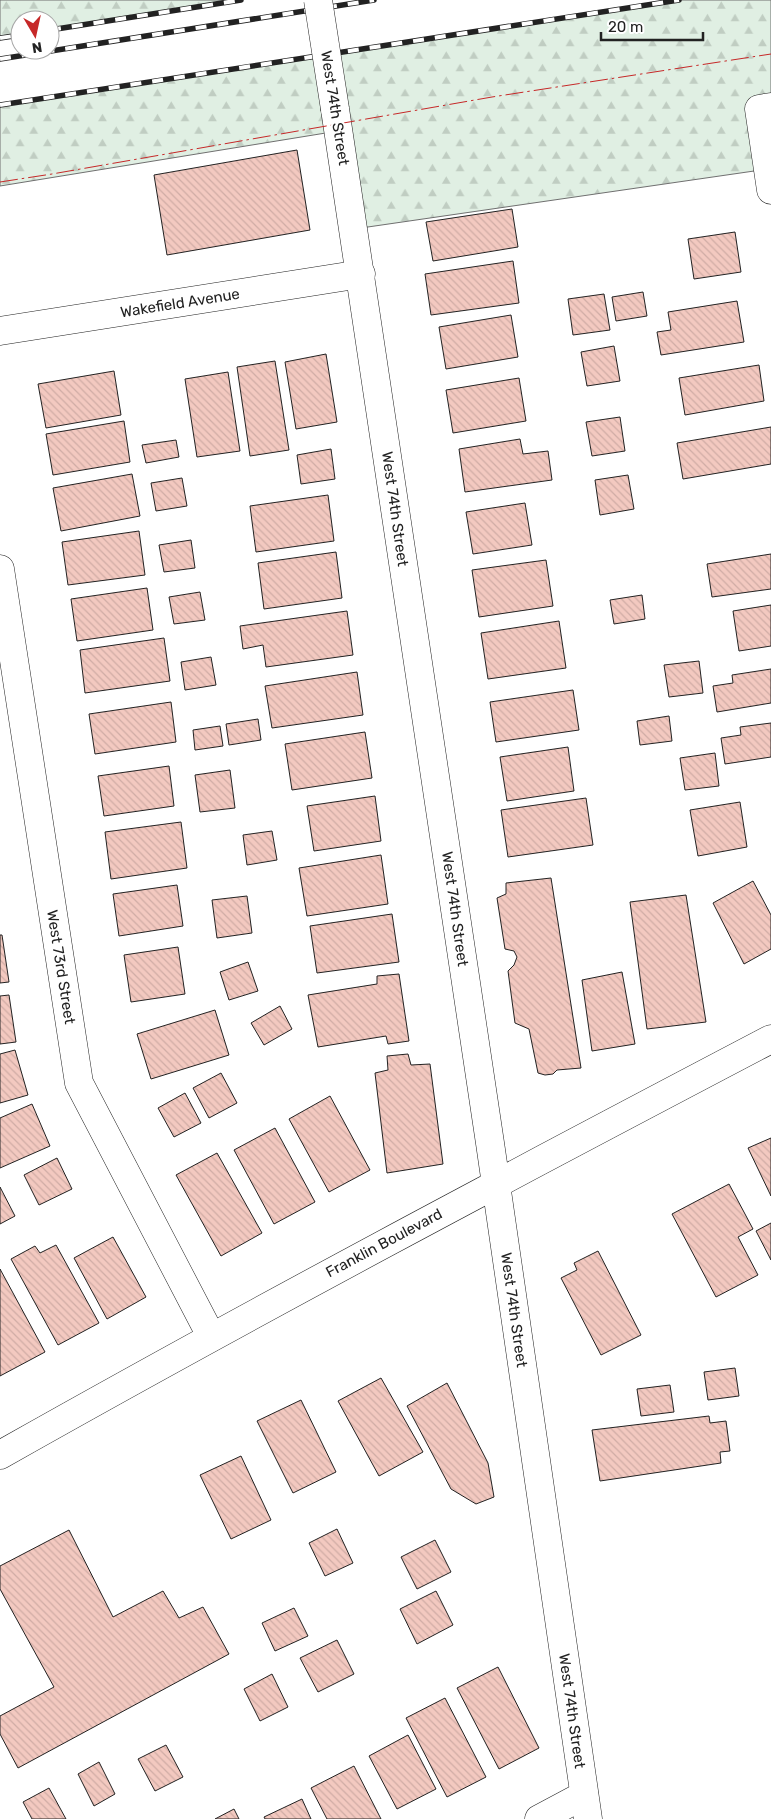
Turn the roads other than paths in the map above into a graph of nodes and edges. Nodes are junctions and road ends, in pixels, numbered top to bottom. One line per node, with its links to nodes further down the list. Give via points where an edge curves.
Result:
1 (318, 0): 4 (street, West 74th Street, bridge)
2 (765, 108): 3 (street)
3 (771, 190)
4 (361, 274): 5 (street, Wakefield Avenue); 8 (street, West 74th Street)
5 (0, 331)
6 (0, 570): 9 (street, West 73rd Street, via 79,1083)
7 (771, 1039): 8 (street, Franklin Boulevard)
8 (496, 1183): 9 (street, Franklin Boulevard); 11 (street, West 74th Street)
9 (211, 1336): 10 (street, Franklin Boulevard)
10 (0, 1455)
11 (586, 1807): 12 (street)
12 (539, 1819)

